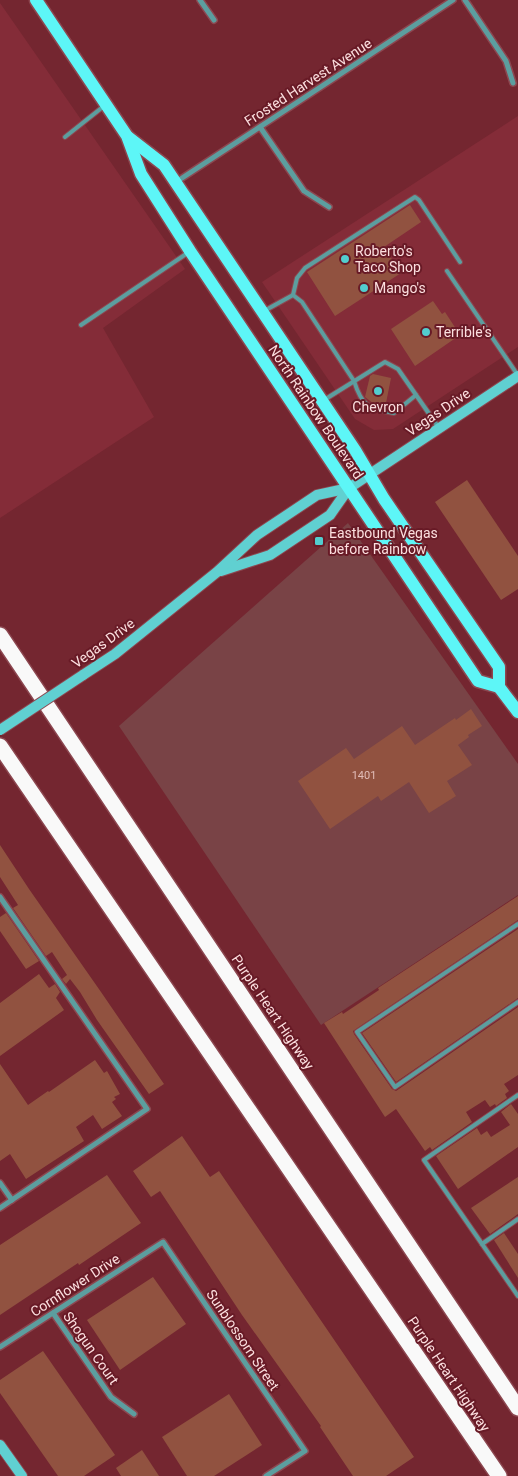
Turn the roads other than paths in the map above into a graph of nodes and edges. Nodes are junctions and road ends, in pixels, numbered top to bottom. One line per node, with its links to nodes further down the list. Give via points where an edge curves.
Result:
1 (36, 0): 7 (main road, North Rainbow Boulevard)
2 (200, 0): 5 (street)
3 (453, 0): 8 (street, Frosted Harvest Avenue)
4 (465, 0): 6 (street, via 506,60)
5 (214, 20)
6 (513, 83)
7 (106, 105): 9 (main road, North Rainbow Boulevard); 10 (lane)
8 (260, 127): 11 (street, Frosted Harvest Avenue); 12 (street, via 304,190)
9 (128, 136): 11 (main road, North Rainbow Boulevard, via 164,165); 13 (main road, North Rainbow Boulevard, via 141,174)
10 (65, 137)
11 (176, 183): 17 (main road, North Rainbow Boulevard)
12 (329, 207)
13 (190, 251): 18 (lane); 25 (main road, North Rainbow Boulevard)
14 (460, 262): 16 (lane, via 415,197 306,268 297,278)
15 (447, 271): 19 (lane)
16 (293, 295): 17 (lane); 20 (lane, via 302,302)
17 (262, 312): 22 (main road, North Rainbow Boulevard)
18 (81, 325)
19 (518, 376): 23 (main road, Vegas Drive)
20 (354, 381): 21 (lane, via 384,362 398,369); 21 (lane, via 367,407 377,411 394,413); 22 (lane)
21 (416, 395): 23 (lane)
22 (322, 402): 24 (main road, North Rainbow Boulevard)
23 (440, 428): 24 (main road, Vegas Drive)
24 (370, 474): 25 (main road, Vegas Drive); 28 (main road, North Rainbow Boulevard, via 499,667)
25 (349, 488): 26 (main road, Vegas Drive, via 317,495 258,535); 26 (main road, Vegas Drive, via 330,515 270,555); 28 (main road, North Rainbow Boulevard, via 478,681)
26 (217, 572): 30 (main road, Vegas Drive, bridge, via 115,654)
27 (0, 635): 45 (highway, Purple Heart Highway)
28 (500, 687): 29 (main road, North Rainbow Boulevard)
29 (518, 712)
30 (0, 730)
31 (0, 746): 50 (highway, Purple Heart Highway)
32 (0, 897): 37 (street, via 147,1109)
33 (518, 924): 34 (lane, via 357,1032 395,1086)
34 (518, 1002)
35 (518, 1095): 41 (lane, via 424,1160)
36 (0, 1183): 37 (street)
37 (12, 1200): 38 (street)
38 (0, 1208)
39 (518, 1219): 41 (lane)
40 (163, 1242): 43 (street, Cornflower Drive); 49 (street, Sunblossom Street, via 305,1451)
41 (482, 1244): 42 (lane)
42 (518, 1296)
43 (53, 1313): 44 (street, Cornflower Drive); 46 (street, Shogun Court, via 111,1397)
44 (0, 1348)
45 (518, 1408)
46 (134, 1414)
47 (0, 1445): 48 (main road)
48 (22, 1476)
49 (266, 1476)
50 (499, 1476)

